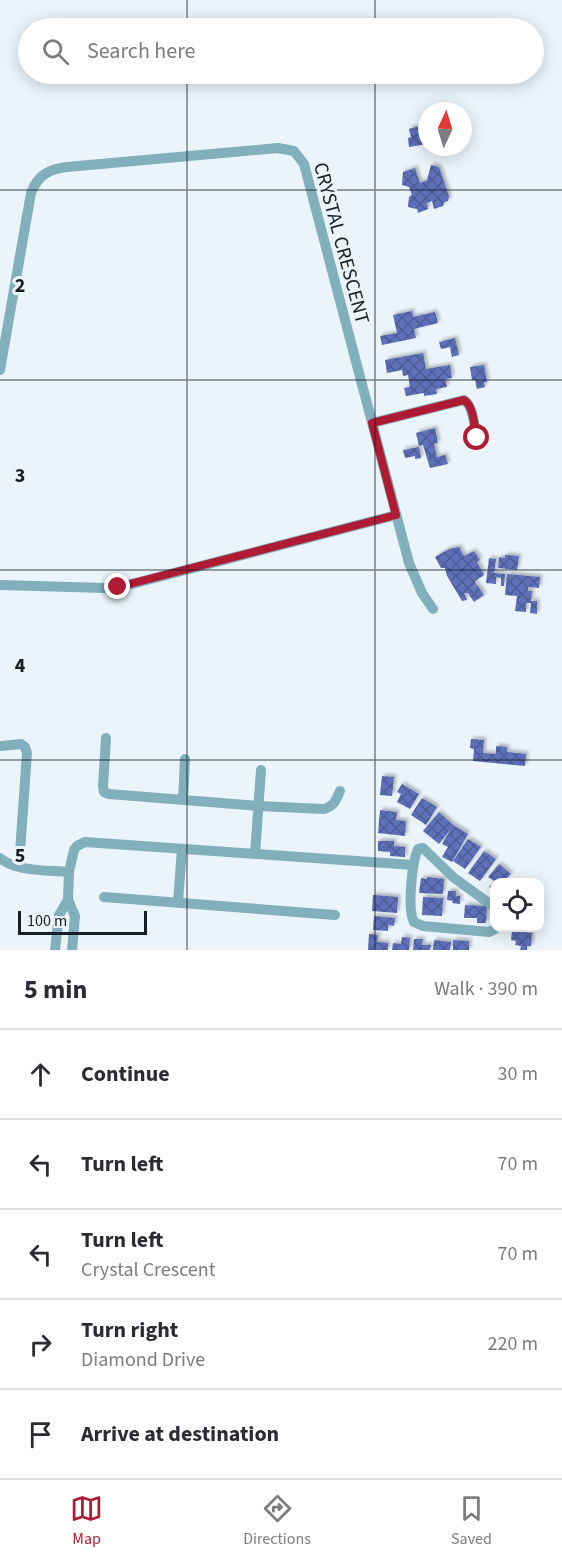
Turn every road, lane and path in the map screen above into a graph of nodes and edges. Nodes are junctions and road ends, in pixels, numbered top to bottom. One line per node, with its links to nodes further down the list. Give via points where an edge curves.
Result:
1 (0, 370): 2 (street, CRYSTAL CRESCENT, via 31,193 42,176 67,167 284,148 297,153 304,164)
2 (372, 423): 3 (street, via 464,400 469,403); 4 (street, CRYSTAL CRESCENT)
3 (477, 438)
4 (396, 515): 5 (street, via 123,586); 6 (street, CRYSTAL CRESCENT, via 416,579)
5 (0, 585)
6 (433, 609)
7 (106, 738): 12 (street, via 106,793)
8 (0, 746): 18 (street, via 21,744 27,753)
9 (185, 759): 12 (street)
10 (261, 771): 13 (street)
11 (340, 791): 13 (street, via 334,804 323,809)
12 (183, 800): 13 (street)
13 (259, 806): 15 (street)
14 (182, 849): 15 (street); 19 (street, via 84,843 74,850); 22 (street)
15 (255, 854): 17 (street)
16 (0, 858): 18 (street)
17 (413, 865): 23 (street, via 417,850 423,848 446,871); 25 (street, via 411,916 416,924)
18 (19, 866): 19 (street)
19 (69, 872): 21 (street)
20 (104, 897): 22 (street)
21 (68, 900): 26 (street, via 59,915); 27 (street, via 75,916)
22 (178, 902): 24 (street)
23 (490, 903)
24 (335, 915)
25 (490, 932)
26 (56, 950)
27 (72, 950)

